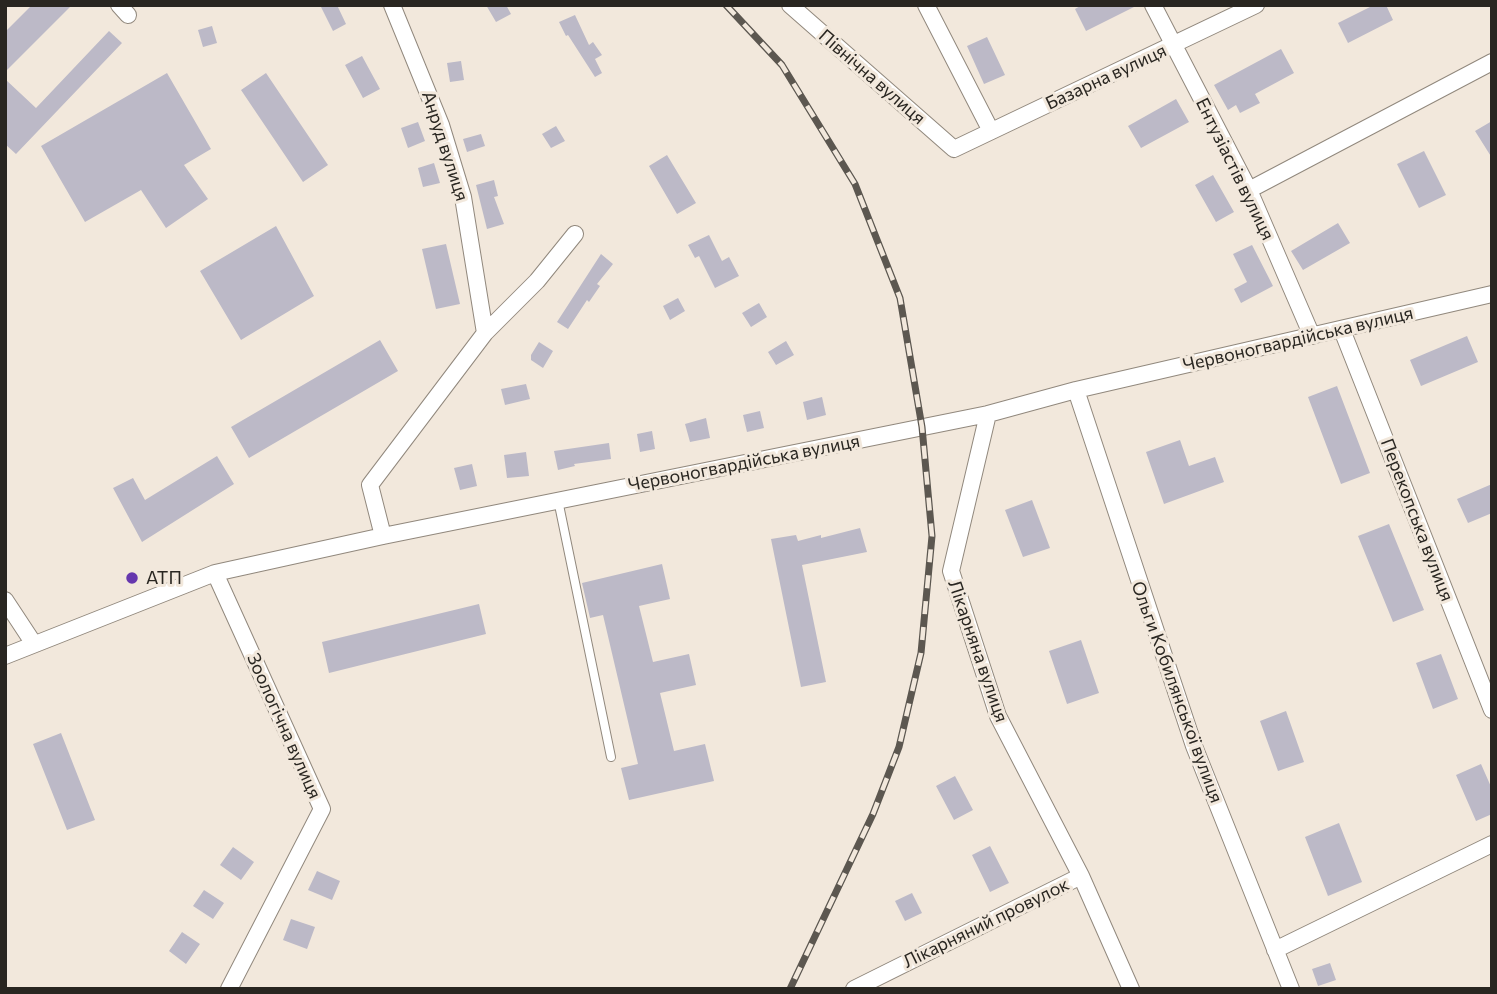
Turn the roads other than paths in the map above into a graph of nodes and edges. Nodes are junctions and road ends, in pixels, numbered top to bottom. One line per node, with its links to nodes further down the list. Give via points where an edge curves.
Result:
1 (392, 5): 14 (street, Анруд вулиця, via 441,125 463,197)
2 (790, 5): 9 (street, Північна вулиця)
3 (926, 5): 8 (street)
4 (1153, 5): 6 (street, Ентузіастів вулиця)
5 (1256, 5): 6 (street, Базарна вулиця)
6 (1173, 46): 8 (street, Базарна вулиця); 10 (street, Ентузіастів вулиця)
7 (1492, 62): 10 (street)
8 (991, 131): 9 (street, Базарна вулиця)
9 (954, 149)
10 (1249, 190): 15 (street, Ентузіастів вулиця)
11 (575, 234): 14 (street)
12 (1492, 294): 13 (street, Червоногвардійська вулиця)
13 (1342, 330): 15 (street, Червоногвардійська вулиця); 24 (street, Перекопська вулиця)
14 (485, 333): 19 (street, via 370,485)
15 (1312, 336): 16 (street, Червоногвардійська вулиця)
16 (1076, 390): 17 (street, Червоногвардійська вулиця); 28 (street, Ольги Кобилянської вулиця, via 1194,746)
17 (988, 414): 18 (street, Червоногвардійська вулиця); 27 (street, Лікарняна вулиця, via 951,571 998,716)
18 (558, 500): 19 (street, Червоногвардійська вулиця); 25 (lane)
19 (383, 536): 20 (street, Червоногвардійська вулиця)
20 (215, 573): 22 (street, Червоногвардійська вулиця); 29 (street, Зоологічна вулиця, via 322,809)
21 (5, 600): 22 (street)
22 (34, 644): 23 (street, Червоногвардійська вулиця)
23 (5, 656)
24 (1492, 710)
25 (611, 757)
26 (1492, 844): 28 (street)
27 (1081, 876): 30 (street, Лікарняний провулок); 31 (street, Лікарняна вулиця)
28 (1275, 950): 32 (street, Ольги Кобилянської вулиця)
29 (229, 989)
30 (854, 989)
31 (1131, 989)
32 (1292, 989)

